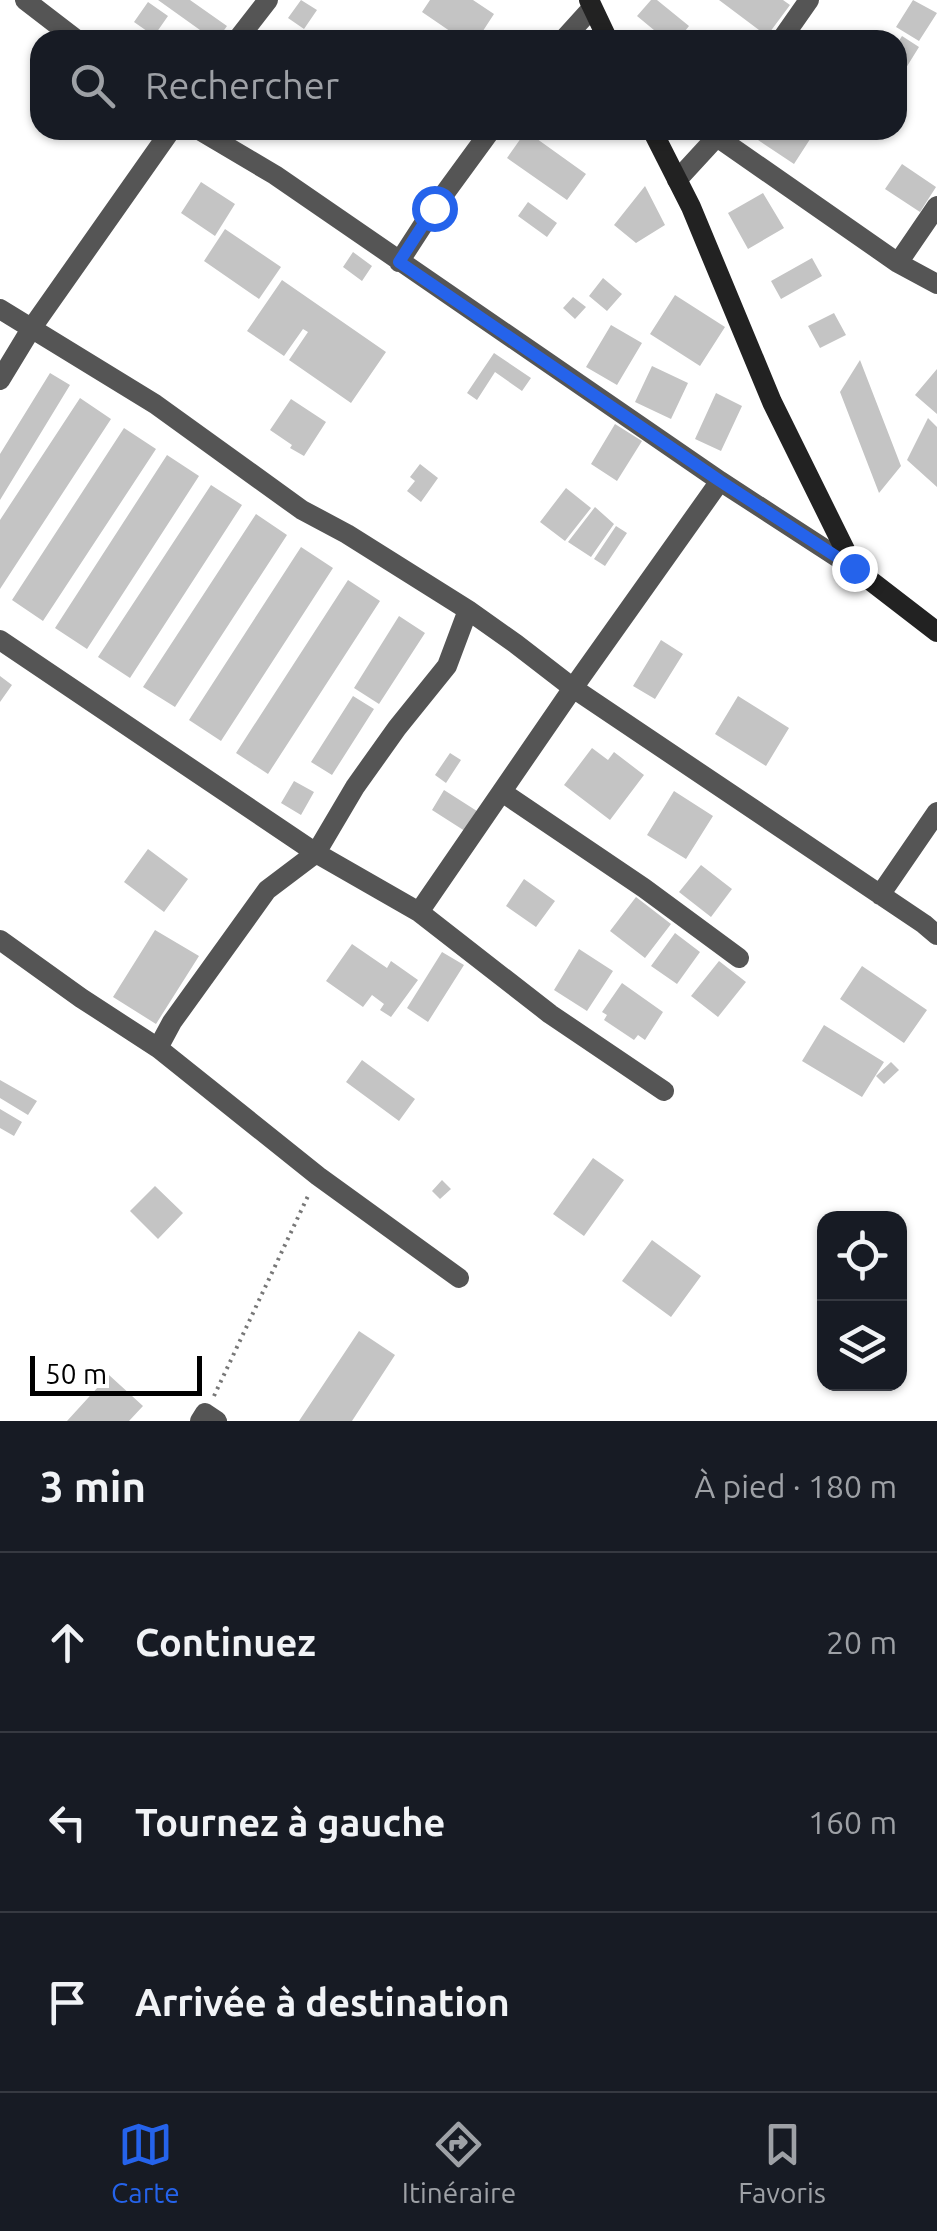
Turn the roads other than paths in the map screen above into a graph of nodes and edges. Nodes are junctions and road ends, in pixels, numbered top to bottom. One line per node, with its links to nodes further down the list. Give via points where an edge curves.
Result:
1 (25, 0): 5 (street)
2 (268, 0): 6 (street)
3 (808, 0): 9 (street)
4 (591, 4): 7 (street); 8 (street)
5 (64, 30)
6 (246, 30)
7 (571, 30)
8 (603, 30)
9 (788, 30)
10 (163, 140): 22 (street)
11 (216, 140): 18 (street)
12 (484, 140): 18 (street)
13 (657, 140): 16 (street)
14 (710, 140): 16 (street)
15 (727, 140): 19 (street)
16 (677, 180): 25 (street, via 772,402)
17 (937, 206): 19 (street)
18 (399, 262): 24 (street)
19 (898, 263): 20 (street)
20 (937, 284)
21 (0, 309): 22 (street)
22 (31, 330): 23 (street); 26 (street, via 155,404 302,510)
23 (0, 380)
24 (720, 481): 25 (street); 29 (street)
25 (854, 568): 27 (street)
26 (468, 610): 29 (street); 32 (street, via 447,666 387,742)
27 (937, 632)
28 (0, 640): 32 (street)
29 (573, 688): 30 (street); 33 (street)
30 (502, 792): 34 (street); 37 (street)
31 (937, 812): 33 (street)
32 (316, 852): 34 (street); 38 (street, via 267,890)
33 (880, 894): 35 (street)
34 (419, 912): 39 (street, via 550,1014)
35 (937, 935)
36 (0, 940): 38 (street)
37 (740, 958)
38 (158, 1048): 40 (street)
39 (664, 1091)
40 (459, 1278)

